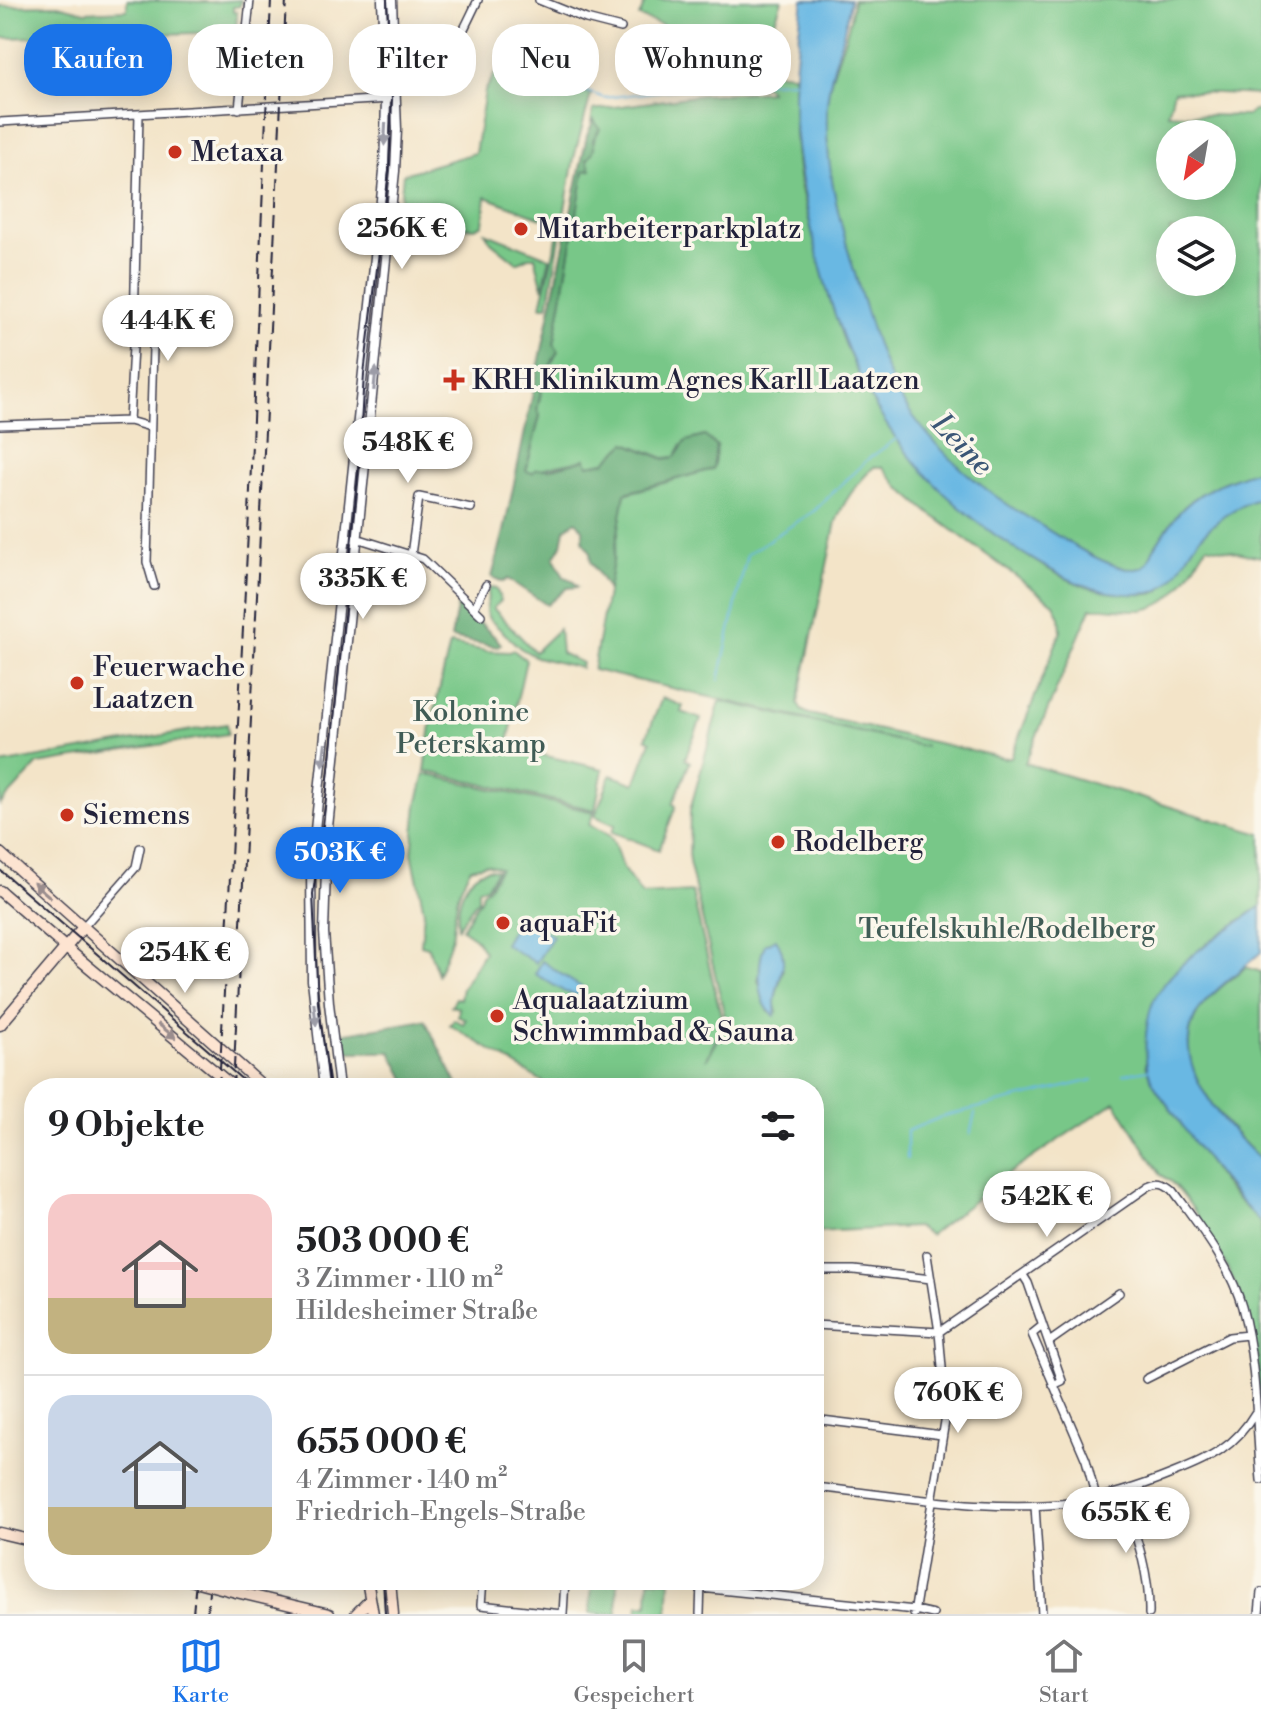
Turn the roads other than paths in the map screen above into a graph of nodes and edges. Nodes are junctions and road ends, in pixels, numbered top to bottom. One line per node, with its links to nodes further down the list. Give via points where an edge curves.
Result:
1 (250, 0): 14 (street)
2 (382, 0): 6 (street)
3 (392, 0): 7 (street)
4 (478, 0): 8 (street)
5 (539, 0): 9 (street)
6 (385, 24)
7 (392, 24)
8 (466, 24)
9 (615, 26)
10 (387, 96): 12 (street)
11 (396, 96): 13 (street)
12 (386, 99): 13 (street); 14 (street); 22 (street, one-way to 22, via 384,171)
13 (397, 99): 23 (street, one-way to 13, via 386,273)
14 (239, 109): 15 (street)
15 (139, 114): 16 (street); 17 (street)
16 (0, 122)
17 (134, 328): 18 (street); 20 (street, via 142,330 153,347)
18 (129, 421): 19 (street); 20 (street)
19 (0, 425)
20 (150, 427): 26 (street, via 147,562)
21 (471, 508): 24 (street, via 419,497)
22 (346, 538): 23 (street); 37 (street, one-way to 37, via 311,868 312,980)
23 (356, 540): 24 (street); 38 (street, via 324,898)
24 (411, 555): 27 (street, via 433,567)
25 (486, 585): 27 (street)
26 (154, 586)
27 (474, 608): 28 (street)
28 (481, 615)
29 (140, 848): 32 (street, via 136,867)
30 (0, 853): 32 (main road, one-way to 30)
31 (0, 891): 33 (main road)
32 (84, 926): 33 (main road); 36 (main road)
33 (66, 948): 34 (main road); 35 (main road, one-way to 35)
34 (0, 1025)
35 (223, 1078)
36 (254, 1078)
37 (323, 1078)
38 (338, 1078)
39 (927, 1255): 42 (street)
40 (824, 1270): 42 (street)
41 (1023, 1275): 45 (street); 46 (street); 47 (street, via 1149,1186 1165,1183 1217,1252)
42 (931, 1279): 46 (street)
43 (1119, 1293): 48 (street)
44 (824, 1326): 46 (street)
45 (1042, 1326): 48 (street); 50 (street, via 1032,1334)
46 (939, 1332): 53 (street, via 946,1397)
47 (1248, 1335): 49 (street, via 1229,1337); 51 (street)
48 (1049, 1342): 50 (street, via 1062,1381)
49 (1146, 1379)
50 (1053, 1385): 57 (street, via 1086,1460)
51 (1256, 1411): 54 (street); 56 (street, via 1223,1451)
52 (824, 1420): 53 (street)
53 (942, 1435): 58 (street)
54 (1261, 1480)
55 (824, 1488): 58 (street)
56 (1121, 1493): 57 (street); 80 (street, via 1144,1561)
57 (1096, 1498): 59 (street)
58 (934, 1499): 59 (street); 71 (street)
59 (1035, 1506): 79 (street)
60 (0, 1533): 61 (main road)
61 (24, 1539)
62 (228, 1590): 72 (main road, bridge)
63 (368, 1590): 70 (main road)
64 (391, 1590): 75 (main road)
65 (482, 1590): 76 (street, via 481,1605)
66 (564, 1590): 76 (street)
67 (701, 1590): 77 (street)
68 (747, 1590): 71 (street)
69 (1261, 1592): 81 (street)
70 (370, 1600): 73 (main road); 74 (main road)
71 (914, 1612): 78 (street)
72 (329, 1614)
73 (356, 1614)
74 (373, 1614)
75 (393, 1614)
76 (562, 1614)
77 (700, 1614)
78 (933, 1614)
79 (1042, 1614)
80 (1149, 1614)
81 (1259, 1614)

